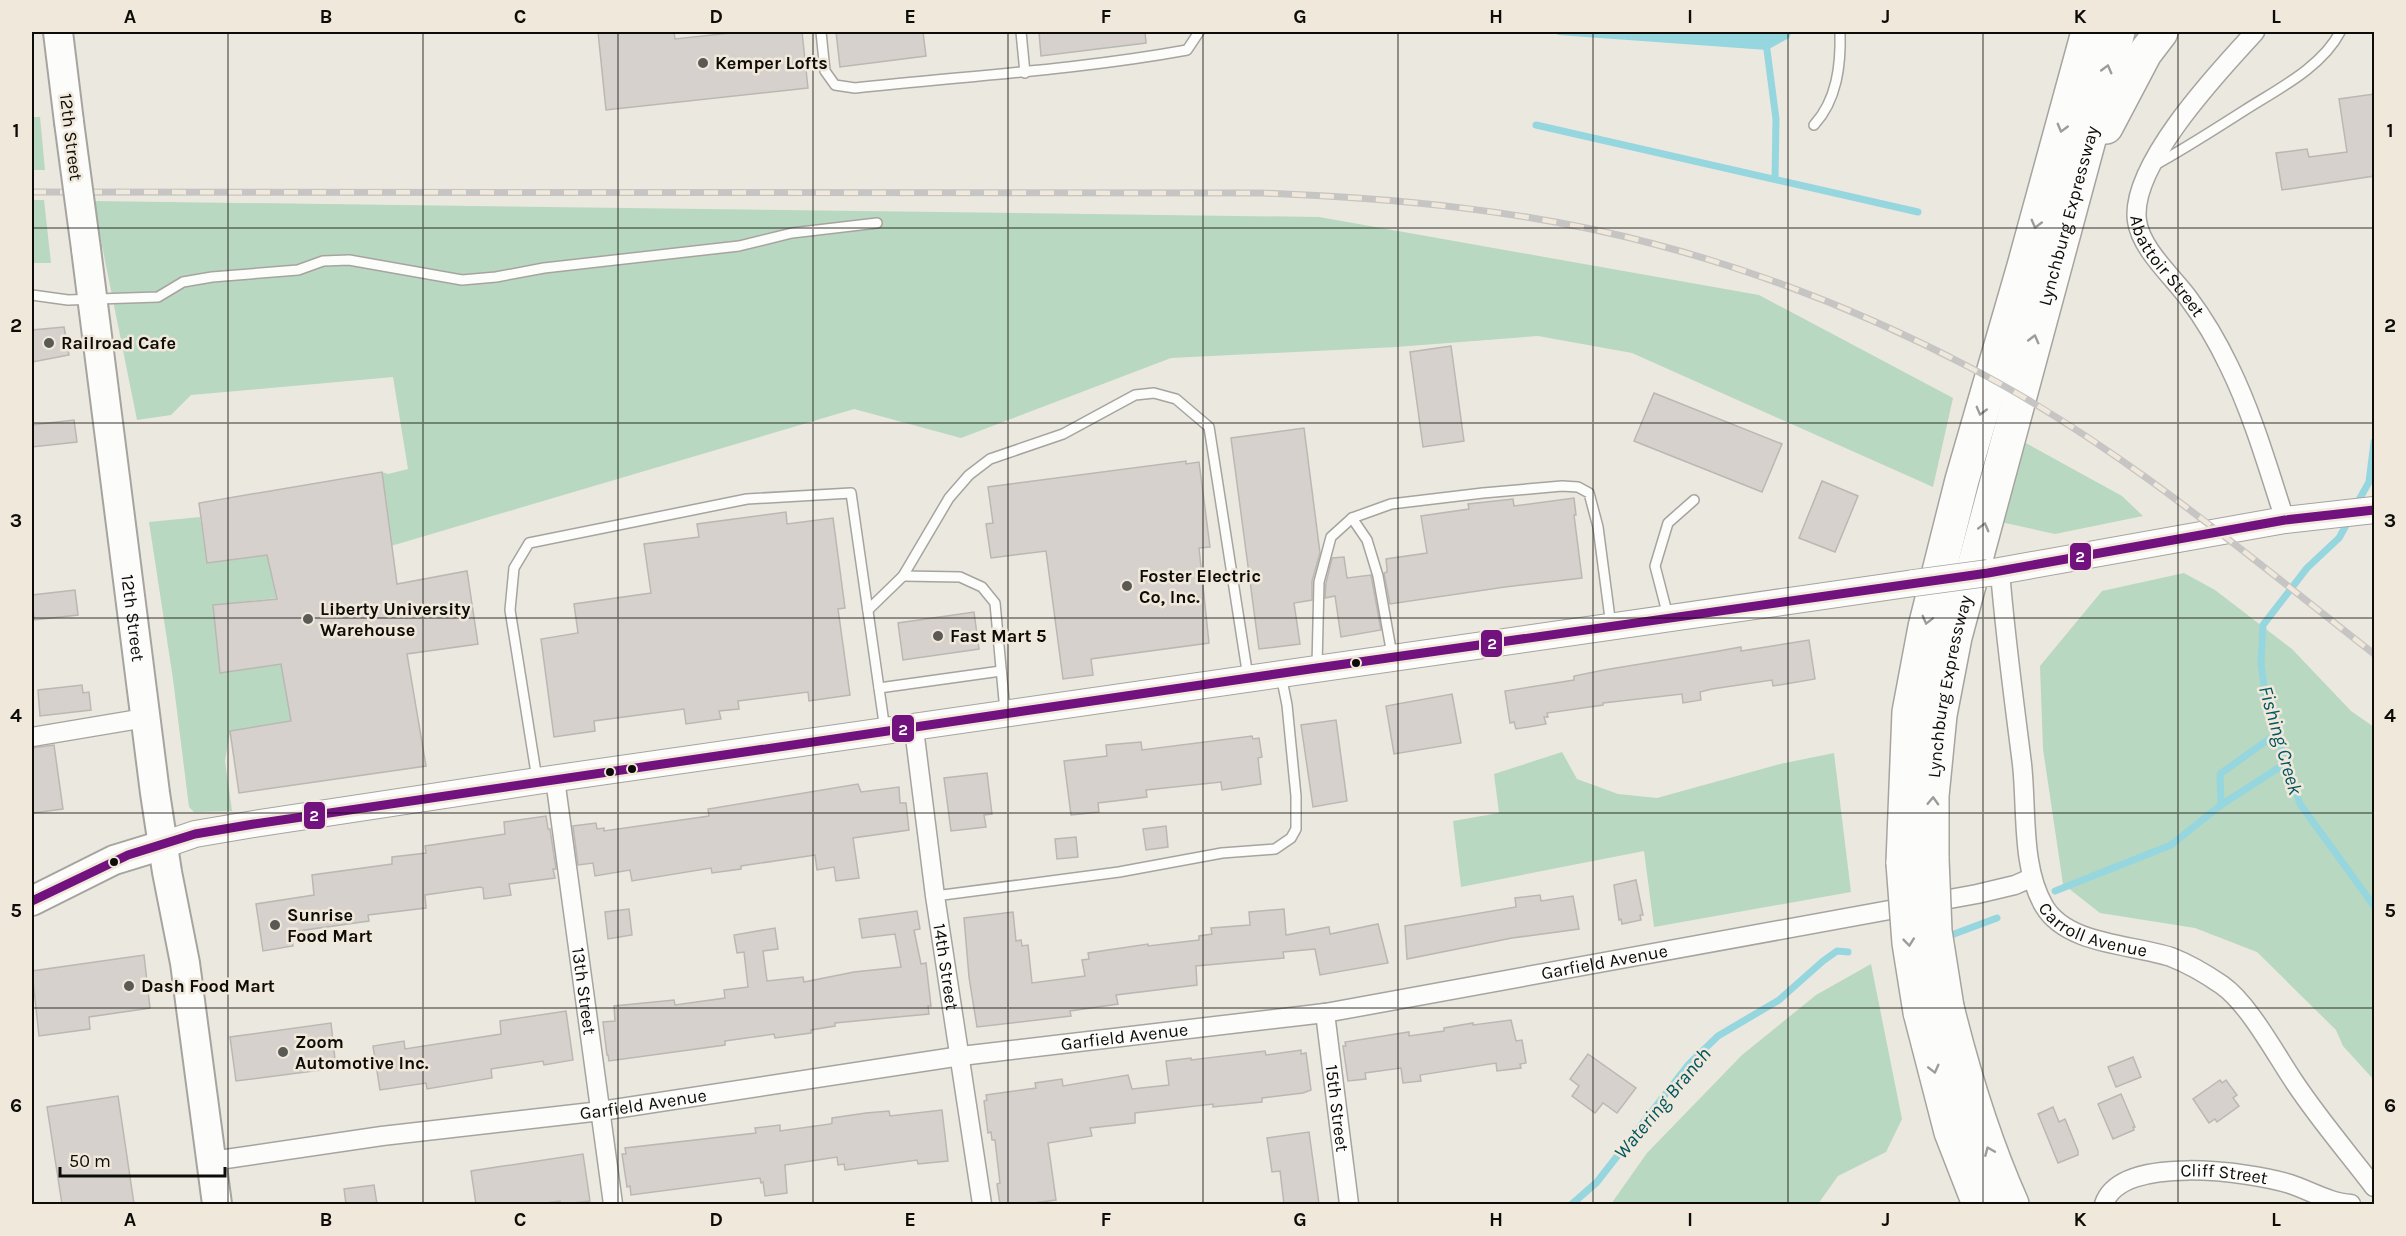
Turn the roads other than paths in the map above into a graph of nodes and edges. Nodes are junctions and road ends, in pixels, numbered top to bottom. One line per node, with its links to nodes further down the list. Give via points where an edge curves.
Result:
1 (58, 32): 17 (main road, 12th Street, bridge)
2 (821, 32): 11 (lane, via 825,71 835,85 855,88)
3 (1021, 32): 11 (lane)
4 (1198, 32): 11 (lane, via 1187,50)
5 (1840, 32): 12 (lane, via 1837,83 1824,114)
6 (2088, 32): 40 (highway, Lynchburg Expressway, one-way to 40, via 1965,469 1925,627 1909,712)
7 (2118, 32): 14 (highway, Lynchburg Expressway, one-way to 7)
8 (2162, 32): 14 (highway, via 2145,53 2120,99)
9 (2255, 32): 13 (street, Abattoir Street, via 2183,116)
10 (2340, 32): 13 (lane, via 2333,45 2298,76)
11 (1025, 73)
12 (1814, 125)
13 (2150, 168): 21 (street, Abattoir Street, via 2139,195 2136,219 2143,242 2191,301 2229,365 2259,439)
14 (2071, 202): 40 (highway, Lynchburg Expressway, one-way to 14, via 1932,796 1940,715 1955,637)
15 (876, 223): 17 (lane, via 792,233 739,246 496,277 462,280 350,260 323,261 298,270 183,282 158,297)
16 (32, 295): 17 (lane, via 68,300)
17 (92, 298): 34 (main road, 12th Street)
18 (1694, 500): 25 (lane, via 1668,523 1655,566)
19 (2374, 510): 21 (main road)
20 (1352, 518): 26 (lane, via 1391,504 1578,487 1588,493 1598,527); 27 (lane, via 1367,540 1378,576); 28 (lane, via 1331,537 1319,582)
21 (2285, 520): 22 (main road)
22 (1994, 572): 25 (main road, bridge); 41 (street, Carroll Avenue, via 2022,766)
23 (903, 576): 24 (lane); 29 (lane, via 960,577 982,587 994,603); 31 (lane, via 949,498 990,459 1063,434 1135,395 1154,393 1176,399 1209,427)
24 (868, 610): 32 (lane); 38 (lane, via 851,493 747,499 529,543 514,568 510,610)
25 (1668, 618): 26 (main road)
26 (1611, 626): 27 (main road)
27 (1392, 657): 28 (main road)
28 (1317, 668): 30 (main road)
29 (1001, 671): 32 (lane); 33 (lane)
30 (1281, 674): 31 (main road); 42 (lane, via 1295,784 1296,829 1291,838 1275,849 1222,853 1119,872)
31 (1248, 679): 33 (main road)
32 (879, 688): 36 (lane)
33 (1006, 715): 35 (main road)
34 (145, 718): 37 (street); 39 (main road, 12th Street)
35 (914, 729): 36 (main road); 42 (street, 14th Street)
36 (886, 733): 38 (main road)
37 (32, 737)
38 (546, 780): 39 (main road, via 242,826 195,834); 47 (street, 13th Street)
39 (163, 845): 43 (main road, via 114,860); 48 (main road, 12th Street, via 185,963)
40 (1917, 861): 44 (highway, Lynchburg Expressway, bridge, via 1935,931)
41 (2031, 878): 45 (street, Garfield Avenue, via 1966,896); 49 (street, Carroll Avenue, via 2044,906 2068,930 2172,958 2225,987 2254,1019 2296,1084)
42 (935, 896): 46 (street, 14th Street)
43 (32, 901)
44 (1933, 1010): 54 (highway, Lynchburg Expressway, one-way to 54, via 1952,1132); 55 (highway, Lynchburg Expressway, one-way to 44, via 1984,1139 1963,1074)
45 (1325, 1013): 46 (street, Garfield Avenue); 53 (street, 15th Street)
46 (961, 1056): 47 (street, Garfield Avenue); 52 (street, 14th Street)
47 (601, 1111): 48 (street, Garfield Avenue, via 382,1136); 51 (street, 13th Street)
48 (212, 1161): 50 (main road, 12th Street)
49 (2374, 1187)
50 (217, 1204)
51 (613, 1204)
52 (982, 1204)
53 (1349, 1204)
54 (1979, 1204)
55 (2012, 1204)
56 (2104, 1204): 57 (street, Cliff Street, via 2106,1198 2137,1176 2189,1171 2235,1172)
57 (2352, 1204)

